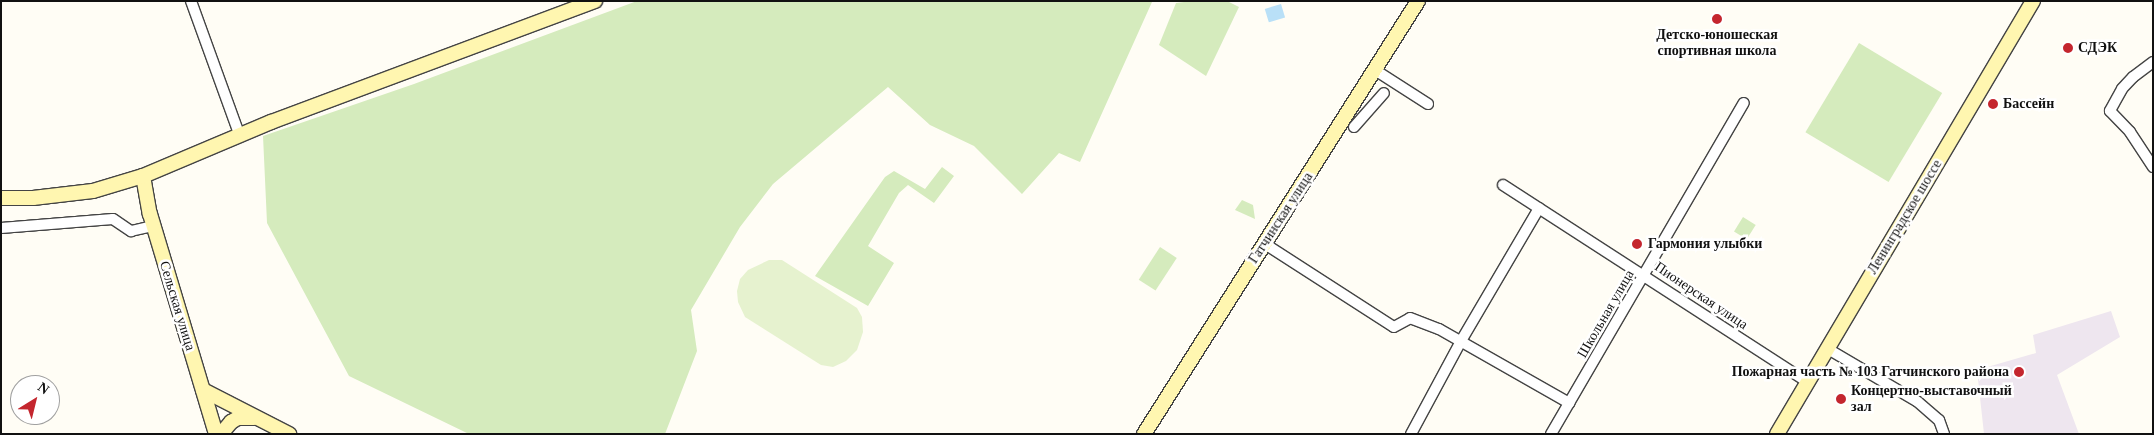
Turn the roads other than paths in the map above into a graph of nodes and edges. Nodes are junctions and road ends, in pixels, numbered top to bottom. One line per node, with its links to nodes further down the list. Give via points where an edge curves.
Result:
1 (191, 1): 11 (street)
2 (595, 1): 11 (main road)
3 (1418, 1): 6 (main road, Гатчинская улица)
4 (2033, 1): 22 (main road, Ленинградское шоссе)
5 (2153, 62): 12 (street, via 2132,77 2110,110 2130,132)
6 (1375, 70): 9 (street); 19 (main road, Гатчинская улица)
7 (1384, 93): 10 (street)
8 (1744, 103): 20 (street, Школьная улица)
9 (1428, 104)
10 (1354, 127)
11 (240, 136): 13 (main road)
12 (2153, 167)
13 (143, 176): 15 (main road, via 93,191); 17 (main road, Сельская улица)
14 (1503, 185): 16 (street, Пионерская улица)
15 (1, 198)
16 (1539, 208): 20 (street, Пионерская улица); 21 (street)
17 (153, 226): 18 (street, via 131,232 113,219); 24 (main road, Сельская улица)
18 (1, 228)
19 (1265, 244): 21 (street, via 1394,327 1410,318); 30 (main road, Гатчинская улица)
20 (1644, 274): 23 (street, Пионерская улица); 25 (street, Школьная улица)
21 (1461, 341): 25 (street); 31 (street)
22 (1828, 349): 23 (main road, Ленинградское шоссе); 34 (street, via 1918,402 1939,420)
23 (1808, 382): 33 (main road, Ленинградское шоссе)
24 (203, 390): 26 (main road); 27 (main road, Сельская улица)
25 (1568, 403): 32 (street, Школьная улица)
26 (257, 419): 28 (main road, via 238,418 230,422); 29 (main road)
27 (216, 434)
28 (221, 434)
29 (289, 434)
30 (1144, 434)
31 (1411, 434)
32 (1551, 434)
33 (1777, 434)
34 (1944, 434)

